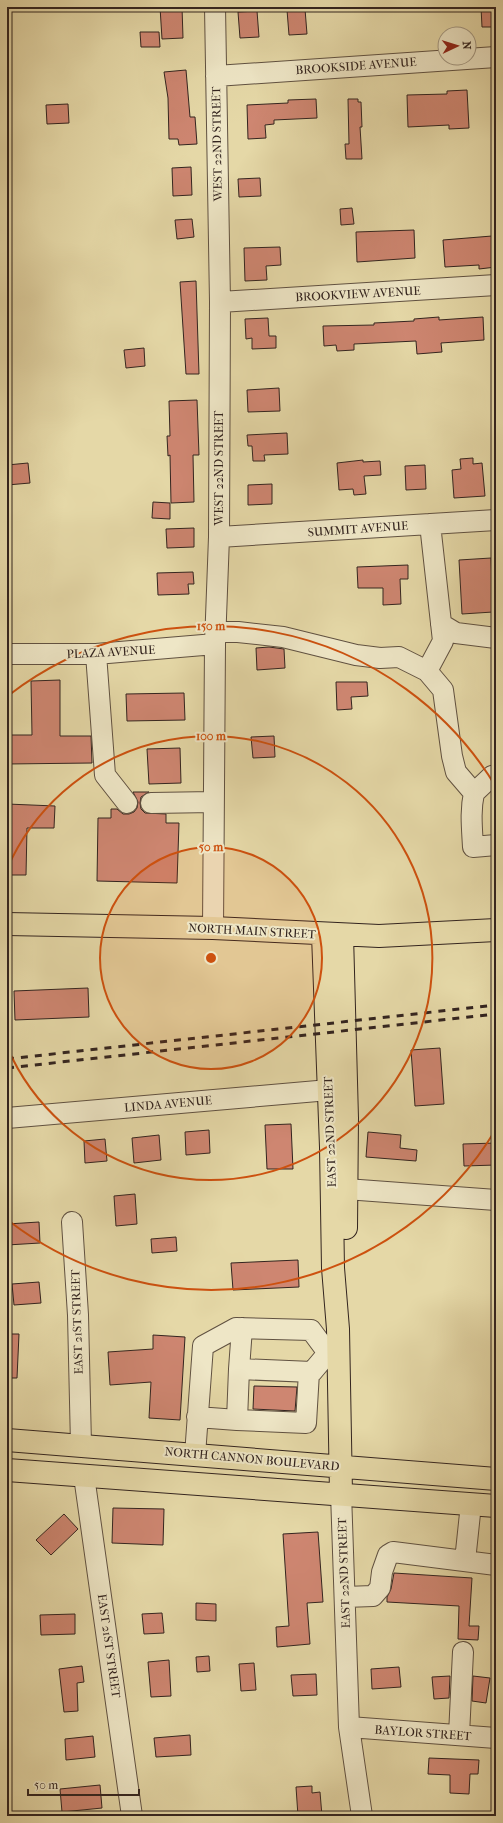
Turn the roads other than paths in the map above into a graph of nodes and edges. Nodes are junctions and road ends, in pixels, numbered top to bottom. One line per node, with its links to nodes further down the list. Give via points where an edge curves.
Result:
1 (214, 7): 3 (street, WEST 22ND STREET)
2 (496, 57): 3 (street, BROOKSIDE AVENUE)
3 (216, 76): 5 (street, WEST 22ND STREET)
4 (496, 285): 5 (street, BROOKVIEW AVENUE)
5 (220, 302): 8 (street, WEST 22ND STREET)
6 (496, 520): 7 (street, SUMMIT AVENUE)
7 (430, 524): 8 (street, SUMMIT AVENUE); 9 (street)
8 (219, 537): 10 (street, WEST 22ND STREET)
9 (441, 624): 11 (street, via 456,633); 14 (street, via 443,641)
10 (215, 638): 13 (street, PLAZA AVENUE); 14 (street, PLAZA AVENUE, via 238,632 282,636 356,655 399,657); 18 (street, WEST 22ND STREET)
11 (496, 638)
12 (7, 654): 13 (street, PLAZA AVENUE)
13 (96, 654): 17 (street, via 105,776)
14 (427, 671): 16 (street, via 443,690 456,772)
15 (496, 775): 16 (street)
16 (474, 793): 20 (street, via 471,820 473,847)
17 (127, 802)
18 (214, 802): 19 (street); 22 (street, WEST 22ND STREET)
19 (151, 804)
20 (496, 845)
21 (7, 924): 22 (main road, NORTH MAIN STREET)
22 (213, 928): 24 (main road, NORTH MAIN STREET)
23 (496, 930): 24 (main road, NORTH MAIN STREET, via 403,935)
24 (332, 935): 25 (main road, EAST 22ND STREET); 27 (main road, EAST 22ND STREET)
25 (329, 1090): 26 (street, LINDA AVENUE); 27 (main road, EAST 22ND STREET)
26 (7, 1118)
27 (340, 1188): 28 (street); 31 (main road, EAST 22ND STREET, via 333,1268 338,1329)
28 (496, 1200)
29 (72, 1222): 37 (street, EAST 21ST STREET, via 78,1315)
30 (242, 1328): 31 (street, via 311,1330); 32 (street); 34 (street, via 236,1328 203,1346)
31 (333, 1353): 33 (street); 39 (main road, EAST 22ND STREET)
32 (239, 1369): 33 (street); 35 (street)
33 (309, 1372): 35 (street, via 306,1423)
34 (197, 1417): 35 (street); 38 (street)
35 (237, 1420)
36 (7, 1440): 37 (main road, NORTH CANNON BOULEVARD)
37 (81, 1445): 38 (main road, NORTH CANNON BOULEVARD)
38 (194, 1455): 39 (main road, NORTH CANNON BOULEVARD)
39 (341, 1466): 42 (main road, NORTH CANNON BOULEVARD); 43 (main road, EAST 22ND STREET)
40 (7, 1470): 41 (main road)
41 (84, 1476): 43 (main road); 53 (street, EAST 21ST STREET)
42 (496, 1478)
43 (341, 1493): 44 (main road); 48 (street, EAST 22ND STREET)
44 (471, 1504): 45 (main road); 46 (street)
45 (496, 1506)
46 (465, 1561): 47 (street); 48 (street, via 393,1552 388,1555 380,1588 373,1596)
47 (496, 1565)
48 (345, 1597): 50 (street, EAST 22ND STREET)
49 (463, 1652): 51 (street)
50 (349, 1727): 51 (street, BAYLOR STREET); 54 (street, EAST 22ND STREET)
51 (459, 1735): 52 (street, BAYLOR STREET)
52 (496, 1738)
53 (132, 1816)
54 (362, 1816)

